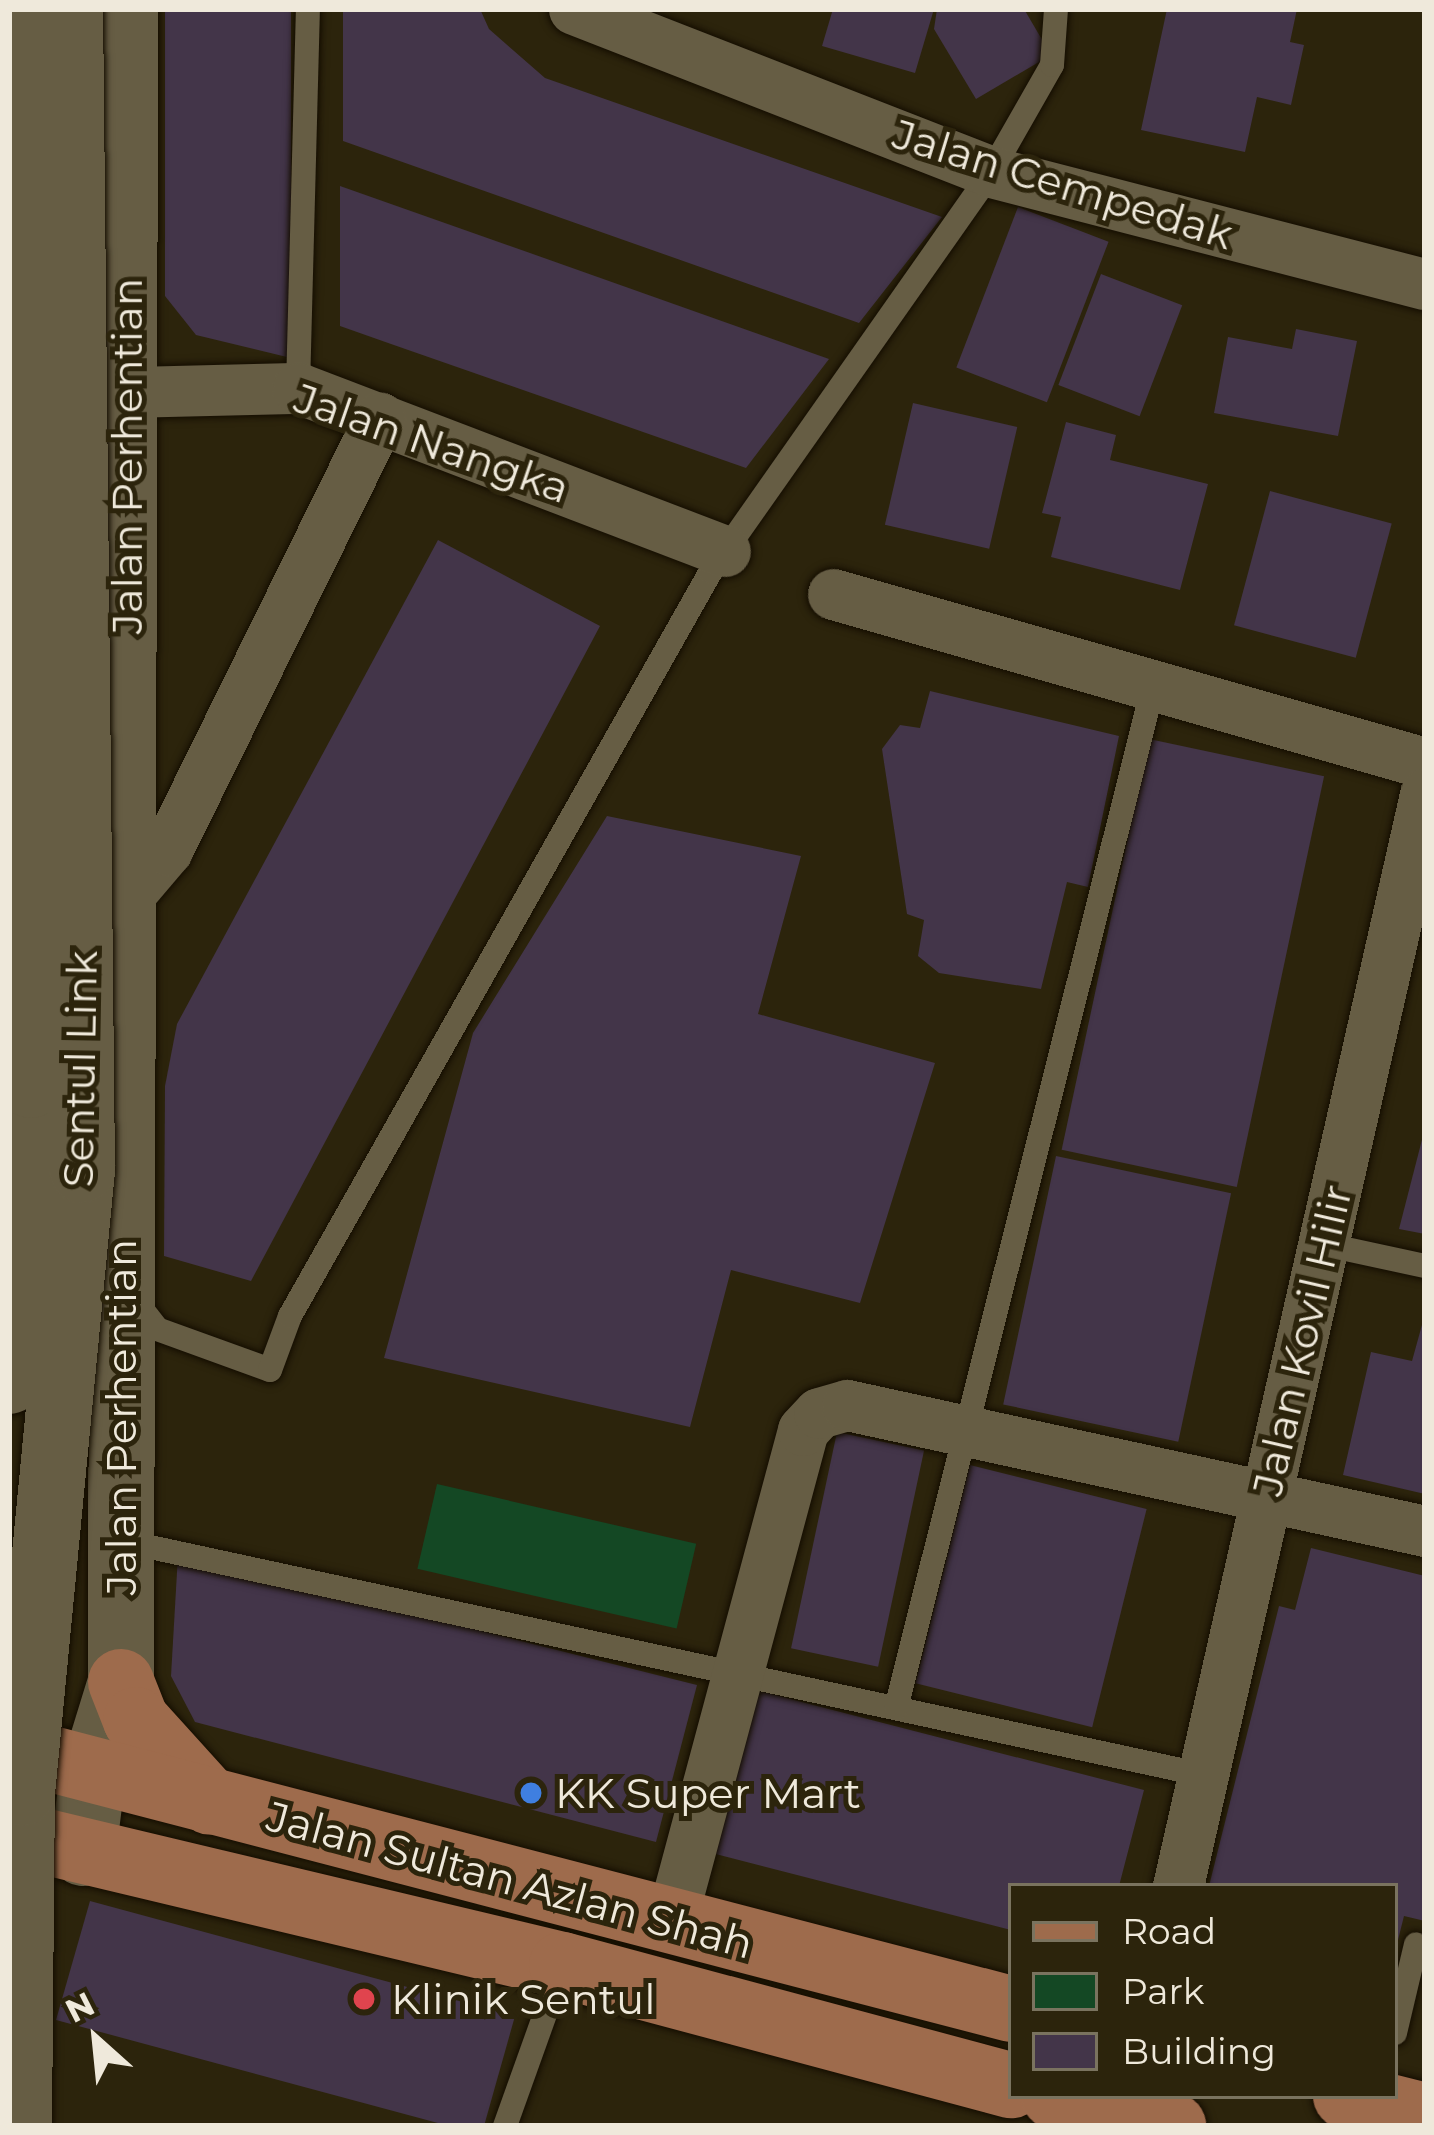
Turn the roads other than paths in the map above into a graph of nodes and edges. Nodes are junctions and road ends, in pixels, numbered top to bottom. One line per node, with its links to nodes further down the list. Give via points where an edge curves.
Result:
1 (10, 9): 23 (main road, Sentul Link, bridge, via 32,1085)
2 (70, 9): 45 (main road, Sentul Link, bridge, via 82,1170 22,1792)
3 (125, 9): 10 (main road, Jalan Perhentian)
4 (308, 9): 9 (lane)
5 (574, 9): 7 (street, Jalan Cempedak)
6 (1056, 9): 7 (lane, via 1052,65)
7 (991, 172): 8 (street, Jalan Cempedak); 12 (lane)
8 (1425, 284)
9 (298, 388): 10 (street, Jalan Nangka); 11 (street, Jalan Nangka)
10 (130, 392): 17 (main road, Jalan Perhentian)
11 (380, 418): 12 (street, Jalan Nangka); 17 (street, via 167,850)
12 (725, 551): 22 (lane, via 290,1316 270,1370 157,1329)
13 (833, 594): 14 (street)
14 (1152, 691): 15 (street); 24 (lane)
15 (1425, 764)
16 (1425, 794): 20 (street, Jalan Kovil Hilir)
17 (121, 904): 18 (main road, via 67,941 46,944); 22 (main road, Jalan Perhentian)
18 (9, 931)
19 (9, 1242): 22 (main road, via 58,1241)
20 (1323, 1244): 21 (lane); 25 (street, Jalan Kovil Hilir)
21 (1425, 1266)
22 (121, 1282): 27 (main road, Jalan Perhentian)
23 (9, 1381)
24 (964, 1430): 25 (street); 28 (street, via 847,1405 819,1412 803,1430); 30 (lane)
25 (1267, 1496): 26 (street); 33 (street, Jalan Kovil Hilir)
26 (1425, 1531)
27 (121, 1540): 28 (lane); 29 (main road, Jalan Perhentian)
28 (738, 1673): 30 (lane); 38 (street)
29 (121, 1682): 32 (main road, Jalan Perhentian); 34 (main road, via 136,1720)
30 (896, 1708): 33 (lane)
31 (9, 1748): 32 (main road, Jalan Sultan Azlan Shah)
32 (93, 1774): 34 (main road, Jalan Sultan Azlan Shah); 36 (main road, Jalan Perhentian)
33 (1204, 1775): 37 (street, Jalan Kovil Hilir)
34 (210, 1802): 38 (main road, Jalan Sultan Azlan Shah)
35 (9, 1833): 36 (main road, Jalan Sultan Azlan Shah)
36 (82, 1853): 40 (main road, Jalan Sultan Azlan Shah)
37 (1179, 1883)
38 (670, 1922): 41 (main road, Jalan Sultan Azlan Shah)
39 (1416, 1944): 42 (lane)
40 (562, 1965): 43 (main road, Jalan Sultan Azlan Shah); 46 (lane)
41 (1008, 2008)
42 (1398, 2020)
43 (1008, 2084)
44 (1066, 2099): 47 (main road)
45 (19, 2126)
46 (506, 2126)
47 (1173, 2126)

